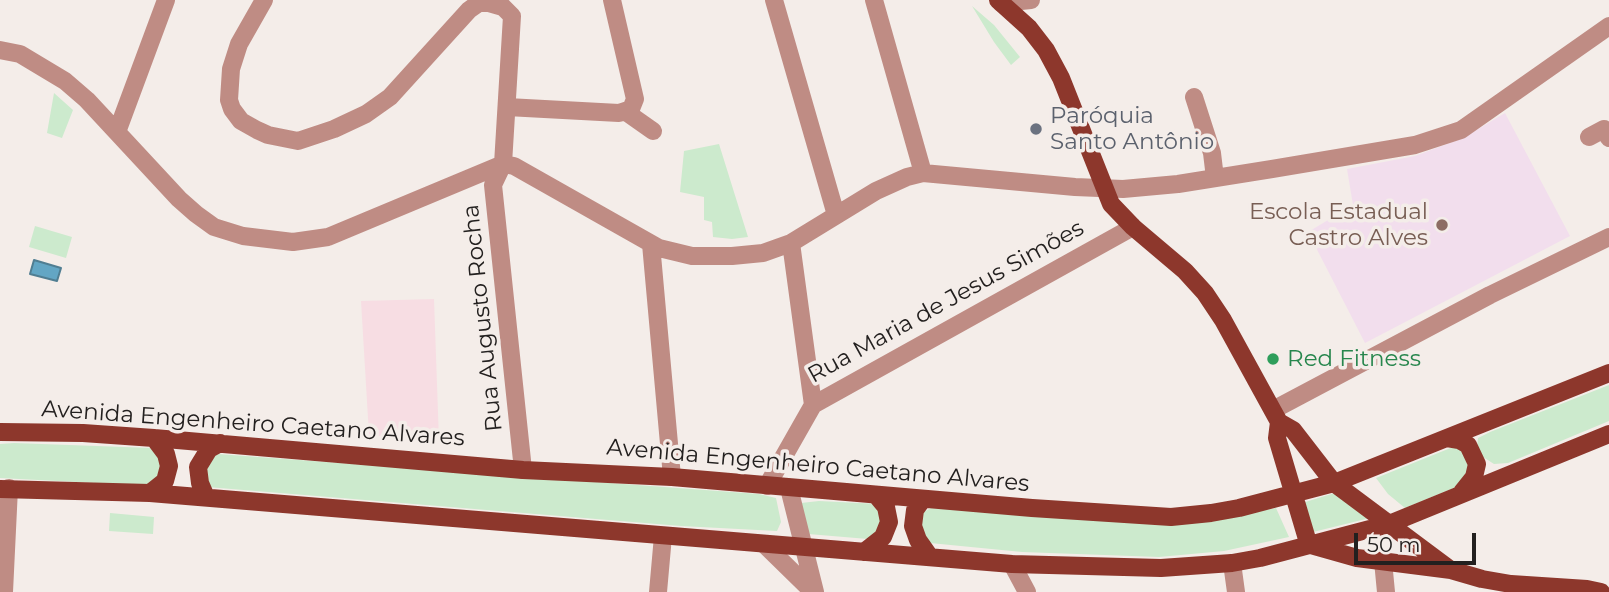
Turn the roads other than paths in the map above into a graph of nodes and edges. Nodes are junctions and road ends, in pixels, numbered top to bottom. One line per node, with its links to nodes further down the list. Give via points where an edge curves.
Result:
1 (166, 0): 14 (street)
2 (264, 0): 11 (street, Rua Augusto Rocha, via 239,44 228,93 241,121 268,135 298,141 366,114 390,97 479,3 503,7 512,16)
3 (612, 0): 12 (street, via 635,99)
4 (775, 0): 21 (street)
5 (874, 0): 18 (street)
6 (1031, 0): 7 (street)
7 (1000, 1): 20 (main road, via 1046,50)
8 (1609, 26): 19 (street, via 1461,130 1415,145)
9 (0, 50): 14 (street, via 20,54 65,81)
10 (1195, 97): 19 (street)
11 (507, 107): 12 (street); 17 (street, Rua Augusto Rocha)
12 (626, 112): 13 (street)
13 (653, 131)
14 (117, 132): 17 (street, via 214,227 267,240 328,237)
15 (1589, 137): 16 (street, via 1604,128)
16 (1609, 138)
17 (503, 164): 25 (street); 34 (street, Rua Augusto Rocha, via 494,185)
18 (923, 173): 20 (street); 21 (street, via 877,191)
19 (1215, 178): 20 (street)
20 (1104, 188): 22 (main road, via 1111,204)
21 (836, 215): 24 (street)
22 (1133, 227): 27 (street, Rua Maria de Jesus Simões); 28 (main road, via 1205,293)
23 (1609, 237): 28 (street, via 1490,295)
24 (791, 243): 25 (street, via 763,253 732,256 692,256); 27 (street, Rua Maria de Jesus Simões)
25 (651, 244): 35 (street)
26 (1609, 373): 32 (main road, Avenida Engenheiro Caetano Alvares)
27 (813, 405): 37 (street)
28 (1276, 416): 36 (main road, via 1293,430); 41 (main road, via 1277,438)
29 (0, 432): 31 (main road, Avenida Engenheiro Caetano Alvares)
30 (1609, 435): 43 (main road)
31 (154, 438): 33 (main road, Avenida Engenheiro Caetano Alvares); 40 (main road, via 169,466 165,481)
32 (1447, 438): 36 (main road, Avenida Engenheiro Caetano Alvares); 43 (main road, via 1468,445 1477,464 1474,477)
33 (220, 443): 34 (main road, Avenida Engenheiro Caetano Alvares); 44 (main road, via 209,449 198,467)
34 (523, 470): 35 (main road, Avenida Engenheiro Caetano Alvares)
35 (672, 477): 37 (main road, Avenida Engenheiro Caetano Alvares)
36 (1334, 483): 41 (main road, Avenida Engenheiro Caetano Alvares); 46 (main road)
37 (767, 486): 38 (main road, Avenida Engenheiro Caetano Alvares)
38 (789, 488): 42 (main road, Avenida Engenheiro Caetano Alvares); 50 (street)
39 (5, 489): 40 (main road); 58 (street)
40 (150, 493): 44 (main road)
41 (1295, 494): 45 (main road, Avenida Engenheiro Caetano Alvares, via 1171,517); 49 (main road)
42 (876, 495): 45 (main road, Avenida Engenheiro Caetano Alvares); 51 (main road, via 886,507 889,522 883,537)
43 (1459, 495): 46 (main road)
44 (206, 497): 47 (main road)
45 (923, 499): 52 (main road, via 915,510 913,526)
46 (1389, 524): 49 (main road); 56 (main road)
47 (663, 536): 48 (main road); 59 (street)
48 (764, 544): 50 (main road); 60 (street)
49 (1311, 545): 53 (main road); 54 (main road)
50 (805, 547): 51 (main road); 60 (street)
51 (864, 552): 52 (main road)
52 (930, 557): 55 (main road)
53 (1384, 561): 56 (main road); 63 (street)
54 (1232, 563): 55 (main road, via 1161,568); 62 (street)
55 (1012, 564): 61 (street)
56 (1451, 570): 57 (main road, via 1511,584)
57 (1603, 590)
58 (4, 592)
59 (657, 592)
60 (814, 592)
61 (1027, 592)
62 (1236, 592)
63 (1386, 592)

